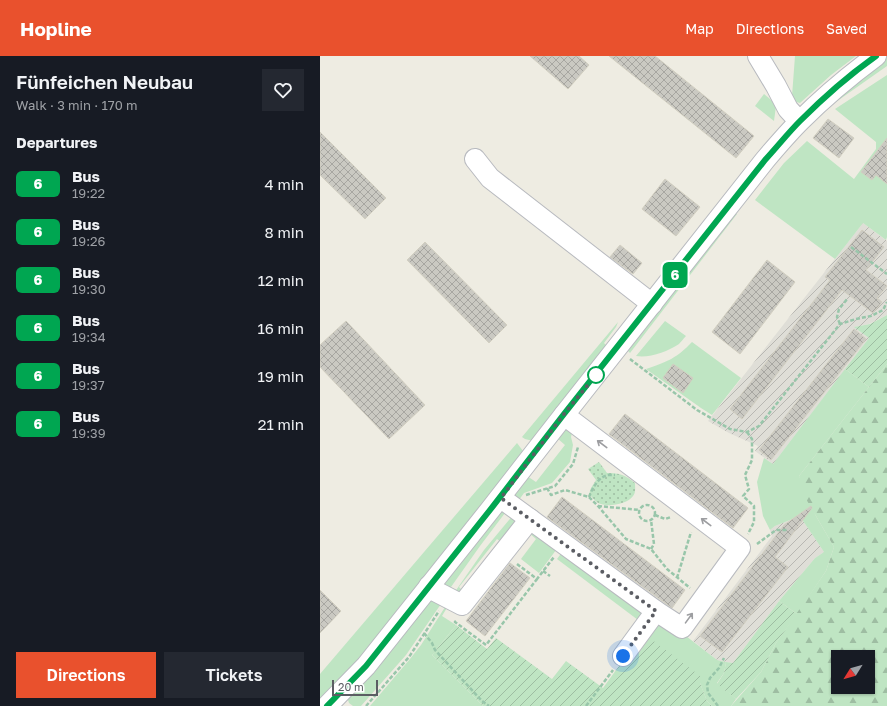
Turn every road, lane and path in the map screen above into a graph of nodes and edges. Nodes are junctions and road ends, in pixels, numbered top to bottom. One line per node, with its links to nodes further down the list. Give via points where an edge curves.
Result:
1 (758, 56): 3 (street, via 788,109)
2 (876, 56): 3 (street)
3 (799, 121): 9 (street, via 765,160)
4 (475, 159): 9 (street, via 490,178)
5 (851, 247): 6 (path)
6 (887, 274)
7 (848, 298): 10 (path, via 837,317)
8 (887, 302): 10 (path, via 883,310 871,316)
9 (652, 304): 12 (street)
10 (840, 324): 13 (path, via 759,426)
11 (630, 359): 13 (path, via 697,410 730,429)
12 (564, 414): 17 (street); 20 (street, one-way to 12)
13 (747, 432): 25 (path, via 752,439 752,460 745,475 748,489 743,496 754,506 754,522)
14 (617, 475): 16 (path, via 608,475 598,482)
15 (547, 488): 16 (path, via 551,495 565,490)
16 (589, 497): 18 (path)
17 (501, 498): 21 (street); 32 (street)
18 (598, 506): 19 (path); 26 (path, via 626,539)
19 (640, 510): 22 (path, via 642,519); 22 (path, via 646,505 654,508 655,515)
20 (696, 515): 25 (street, one-way to 20); 30 (path)
21 (530, 519): 24 (street); 27 (street)
22 (651, 520): 26 (path, via 654,544)
23 (787, 530): 25 (path, via 776,530 757,544)
24 (564, 544): 28 (path); 35 (street)
25 (740, 548): 33 (street)
26 (651, 550): 30 (path)
27 (504, 554): 31 (path); 34 (street)
28 (543, 571): 29 (path); 31 (path)
29 (550, 576)
30 (677, 578): 33 (path)
31 (537, 579): 34 (path, via 486,645 455,622 464,610)
32 (429, 586): 34 (street); 39 (street, via 366,666)
33 (703, 598): 35 (street, one-way to 33, via 682,628)
34 (462, 606)
35 (656, 611): 37 (street)
36 (424, 634): 40 (path, via 432,642 435,650)
37 (623, 656): 41 (path)
38 (724, 658): 42 (path, via 708,685 708,693)
39 (327, 706)
40 (489, 706)
41 (586, 706)
42 (718, 706)

